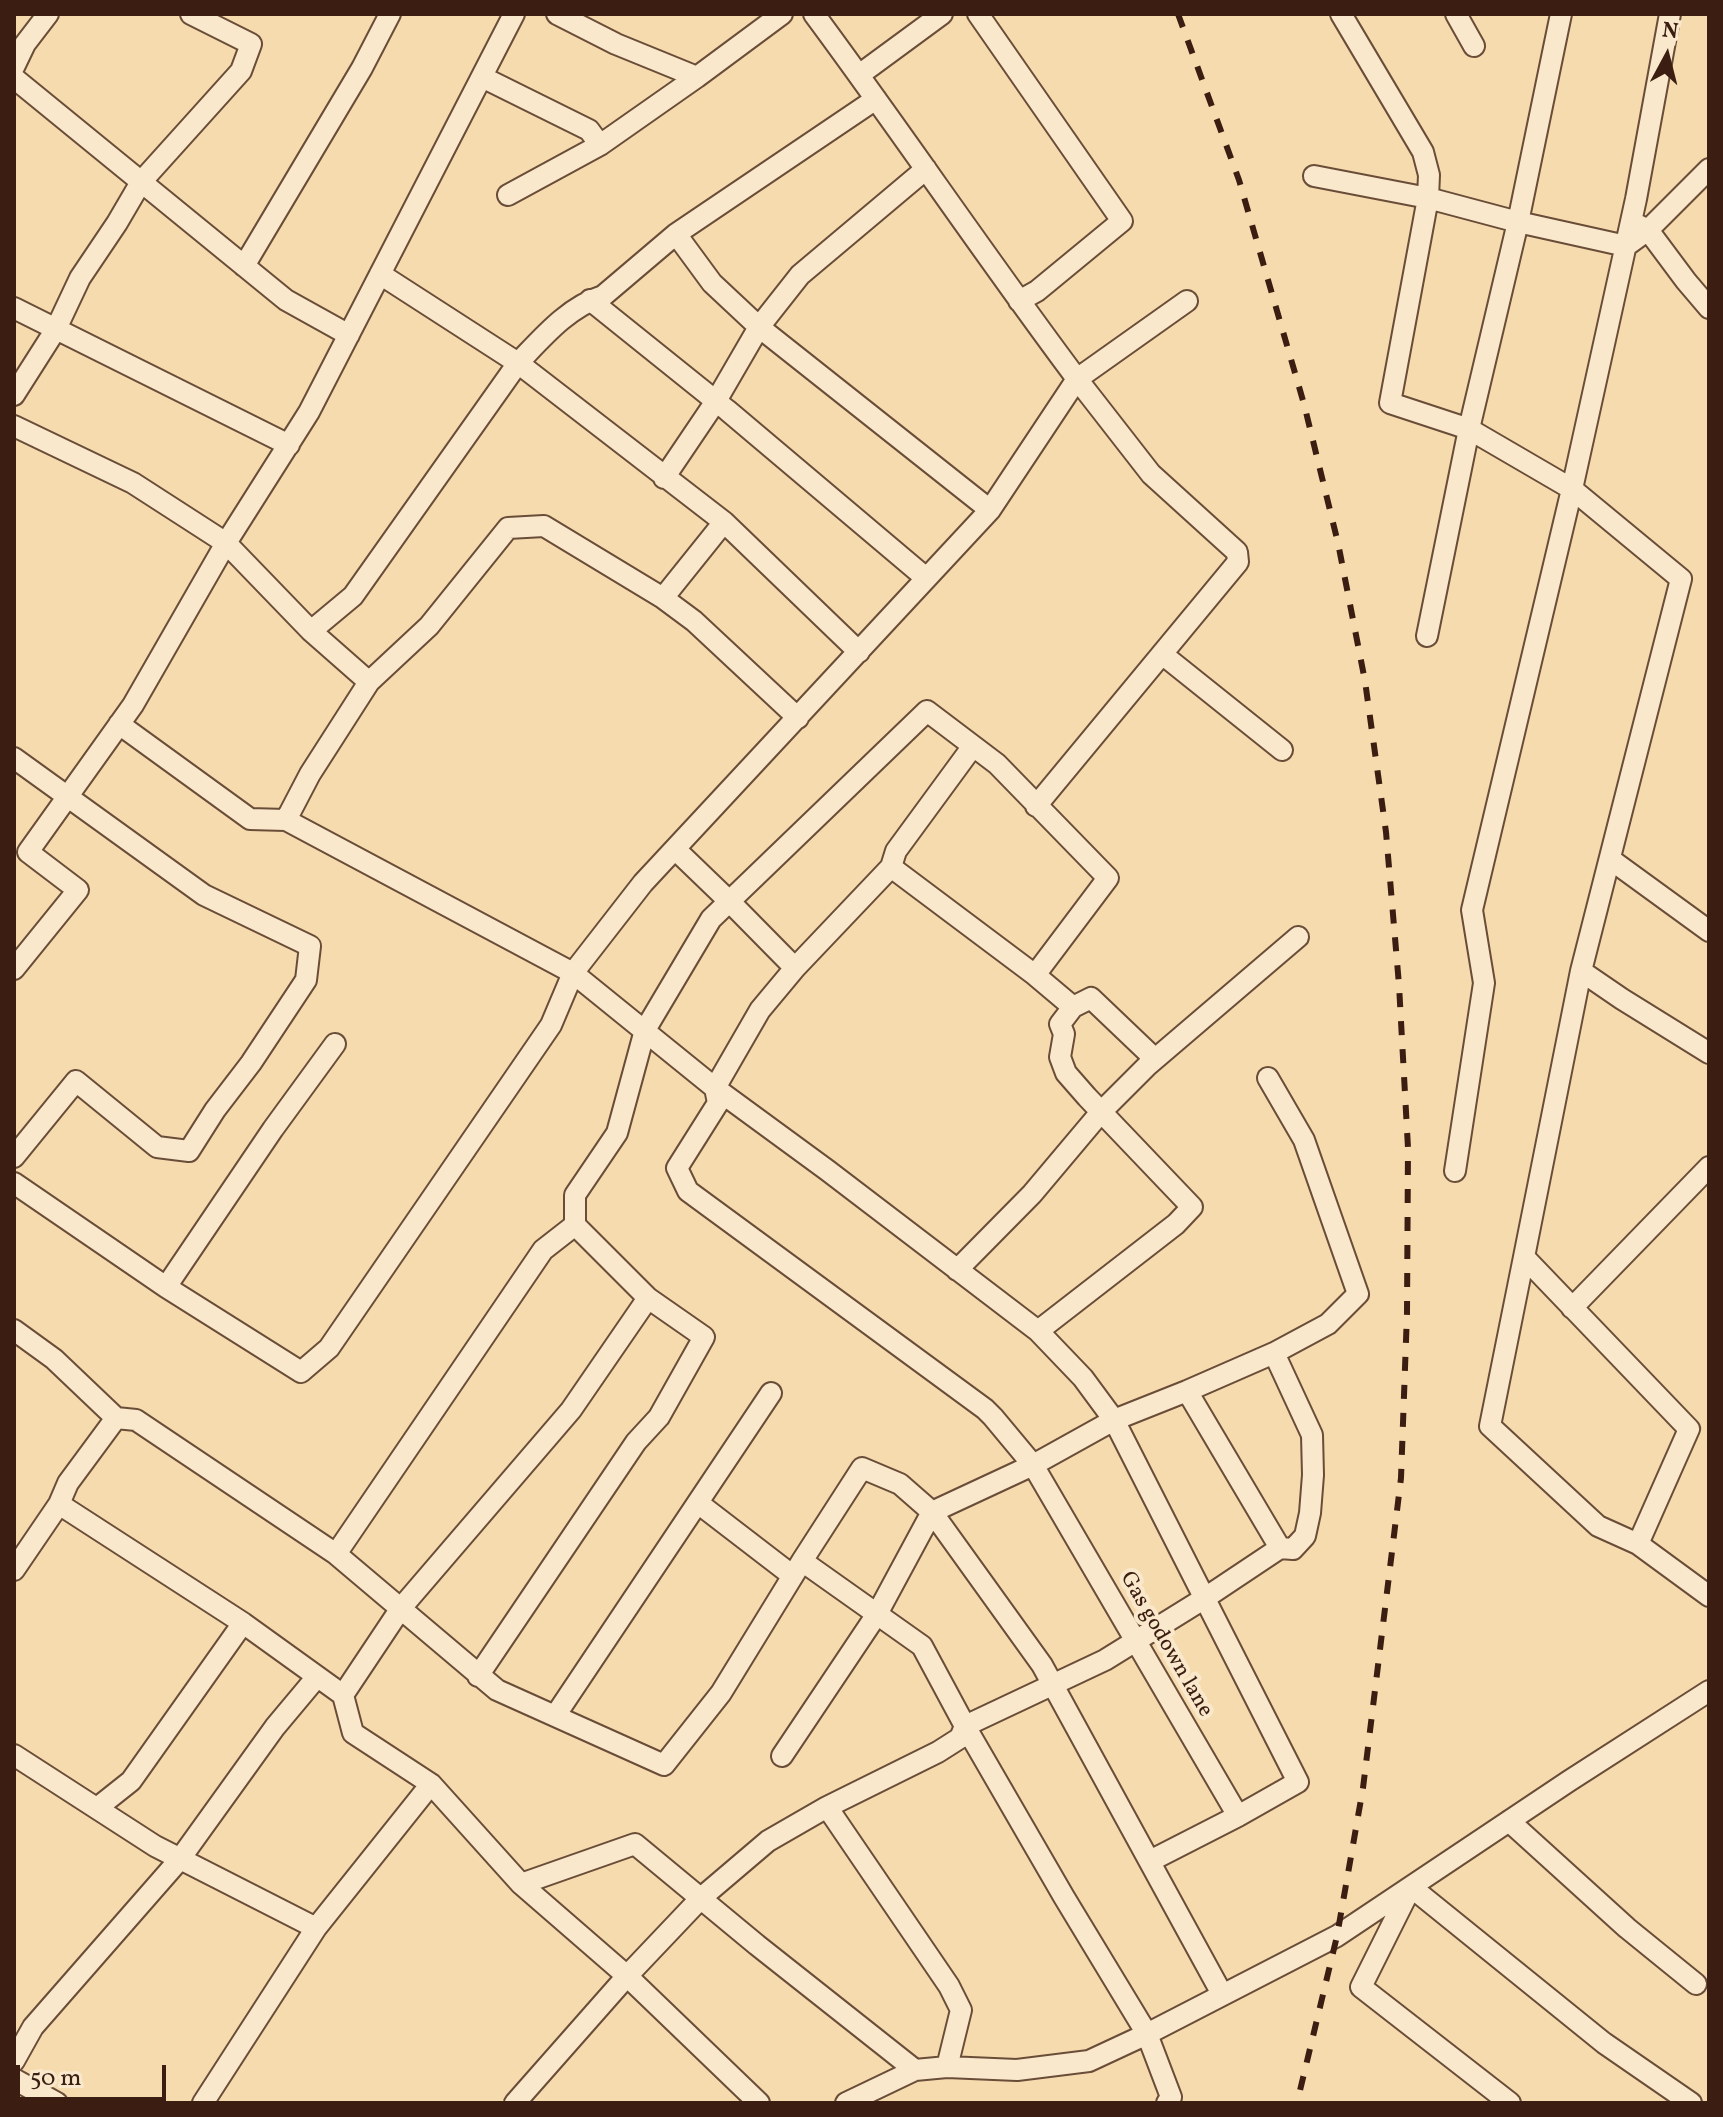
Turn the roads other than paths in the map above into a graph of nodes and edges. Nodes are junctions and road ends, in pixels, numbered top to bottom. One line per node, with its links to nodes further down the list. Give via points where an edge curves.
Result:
1 (48, 14): 15 (street)
2 (191, 14): 27 (street, via 251,44 241,71)
3 (390, 14): 34 (street)
4 (514, 14): 19 (street)
5 (557, 14): 14 (street)
6 (782, 14): 20 (street)
7 (814, 14): 18 (street)
8 (942, 14): 18 (street)
9 (978, 14): 37 (street, via 1122,221)
10 (1341, 14): 29 (street, via 1423,152)
11 (1456, 14): 16 (street)
12 (1561, 14): 30 (street)
13 (1670, 14): 31 (street)
14 (594, 21): 20 (street, via 616,44)
15 (20, 42): 17 (street)
16 (1474, 46)
17 (14, 67)
18 (859, 75): 22 (street)
19 (482, 77): 23 (street, via 589,130); 35 (street)
20 (697, 77): 23 (street)
21 (14, 78): 27 (street)
22 (876, 99): 24 (street); 32 (street)
23 (600, 145): 28 (street)
24 (926, 169): 37 (street); 41 (street, via 800,275)
25 (1709, 169): 31 (street)
26 (1314, 176): 29 (street)
27 (141, 182): 34 (street); 42 (street, via 80,278)
28 (508, 195)
29 (1428, 198): 30 (street); 49 (street, via 1390,403)
30 (1518, 222): 33 (street); 49 (street)
31 (1640, 226): 33 (street); 40 (street)
32 (676, 234): 36 (street, via 603,296); 41 (street, via 712,283)
33 (1626, 246): 52 (street)
34 (244, 266): 43 (street, via 286,300)
35 (380, 274): 43 (street); 44 (street)
36 (590, 300): 44 (street); 47 (street)
37 (1019, 301): 45 (street)
38 (1187, 301): 45 (street)
39 (14, 308): 42 (street)
40 (1709, 308)
41 (759, 327): 47 (street); 53 (street)
42 (56, 329): 46 (street); 50 (street)
43 (349, 335): 50 (street)
44 (518, 363): 51 (street); 58 (street, via 353,596)
45 (1077, 379): 53 (street); 61 (street, via 1151,474 1237,552 1238,562)
46 (14, 395)
47 (716, 401): 51 (street); 56 (street)
48 (14, 426): 55 (street, via 133,483)
49 (1469, 429): 52 (street); 59 (street)
50 (289, 445): 55 (street)
51 (664, 478): 54 (street)
52 (1572, 489): 72 (street, via 1681,579); 92 (street, via 1472,910 1484,983)
53 (990, 510): 56 (street)
54 (724, 522): 57 (street); 60 (street)
55 (226, 543): 58 (street); 64 (street)
56 (926, 578): 60 (street)
57 (663, 598): 62 (street, via 544,526 508,528 429,626); 63 (street)
58 (311, 631): 62 (street)
59 (1427, 636)
60 (859, 652): 63 (street)
61 (1162, 654): 66 (street); 69 (street)
62 (369, 682): 70 (street)
63 (798, 718): 71 (street)
64 (119, 724): 68 (street); 70 (street, via 250,819)
65 (973, 746): 69 (street); 73 (street, via 896,851); 74 (street, via 927,711)
66 (1282, 750)
67 (14, 758): 68 (street)
68 (67, 796): 78 (street, via 28,852 78,890); 90 (street, via 204,895 310,946 306,980 189,1151 157,1147 76,1081)
69 (1036, 806): 81 (street, via 1108,878)
70 (286, 820): 80 (street)
71 (675, 849): 74 (street); 80 (street)
72 (1610, 859): 75 (street); 79 (street)
73 (891, 867): 77 (street); 81 (street)
74 (729, 901): 77 (street); 83 (street, via 711,919)
75 (1709, 931)
76 (1298, 937): 86 (street)
77 (795, 968): 88 (street, via 760,1010)
78 (14, 969)
79 (1581, 971): 85 (street); 95 (street)
80 (573, 973): 83 (street); 97 (street, via 551,1025 329,1348 301,1372)
81 (1035, 975): 82 (street)
82 (1073, 1007): 86 (street, via 1091,998); 89 (street, via 1060,1024 1060,1057 1066,1073)
83 (645, 1030): 88 (street); 94 (street, via 617,1133 575,1195)
84 (335, 1044): 97 (street)
85 (1709, 1053)
86 (1155, 1059): 89 (street)
87 (1268, 1078): 102 (street, via 1304,1140 1358,1294 1328,1324)
88 (715, 1088): 96 (street); 107 (street, Gas godown lane, via 718,1103 677,1168 688,1191 993,1417)
89 (1101, 1112): 96 (street, via 1032,1194); 101 (street, via 1192,1207)
90 (14, 1157)
91 (1709, 1167): 99 (street)
92 (1455, 1171)
93 (14, 1183): 97 (street)
94 (575, 1225): 98 (street); 113 (street, via 543,1250)
95 (1524, 1257): 99 (street); 111 (street, via 1490,1426 1598,1526)
96 (957, 1270): 101 (street)
97 (166, 1287)
98 (648, 1298): 118 (street, via 571,1410); 122 (street, via 704,1337 659,1417 636,1442)
99 (1572, 1308): 111 (street, via 1689,1429)
100 (14, 1330): 105 (street, via 54,1359)
101 (1038, 1331): 106 (street)
102 (1274, 1353): 103 (street); 112 (street, via 1312,1435 1313,1462 1305,1536 1293,1549)
103 (1187, 1391): 106 (street); 112 (street)
104 (771, 1393): 108 (street)
105 (116, 1418): 109 (street, via 68,1483); 113 (street, via 136,1420)
106 (1114, 1420): 107 (street); 117 (street)
107 (1033, 1465): 110 (street); 121 (street, Gas godown lane)
108 (698, 1503): 114 (street); 127 (street)
109 (59, 1504): 115 (street); 120 (street)
110 (932, 1512): 114 (street, via 900,1484 862,1468); 119 (street); 124 (street)
111 (1638, 1544): 116 (street)
112 (1280, 1548): 117 (street)
113 (336, 1554): 118 (street)
114 (798, 1568): 119 (street); 127 (street, via 721,1693 664,1765)
115 (14, 1570)
116 (1709, 1596)
117 (1205, 1598): 121 (street); 134 (street, via 1298,1782)
118 (401, 1608): 122 (street); 125 (street)
119 (877, 1614): 128 (street, via 922,1646); 130 (street)
120 (243, 1623): 123 (street); 133 (street, via 131,1781)
121 (1135, 1641): 124 (street); 134 (street, Gas godown lane)
122 (478, 1676): 127 (street)
123 (316, 1678): 125 (street); 136 (street)
124 (1053, 1685): 128 (street); 137 (street)
125 (343, 1695): 131 (street, via 353,1733)
126 (1707, 1696): 135 (street)
127 (555, 1716)
128 (965, 1726): 132 (street, via 960,1738 938,1752); 145 (street)
129 (14, 1755): 133 (street)
130 (782, 1756)
131 (431, 1784): 138 (street); 141 (street)
132 (827, 1807): 140 (street, via 768,1841); 147 (street, via 961,2010)
133 (97, 1808): 136 (street)
134 (1238, 1816): 137 (street)
135 (1509, 1821): 139 (street); 143 (street)
136 (180, 1859): 141 (street); 146 (street, via 33,2027)
137 (1150, 1861): 144 (street)
138 (521, 1884): 140 (street, via 635,1844); 142 (street)
139 (1411, 1887): 144 (street, via 1337,1936); 156 (street, via 1361,1987); 157 (street, via 1604,2043)
140 (701, 1898): 142 (street); 148 (street)
141 (316, 1928): 151 (street)
142 (627, 1976): 152 (street); 153 (street)
143 (1696, 1984)
144 (1222, 1994): 145 (street)
145 (1147, 2034): 147 (street, via 1089,2061 1017,2070); 155 (street, via 1171,2097)
146 (14, 2061)
147 (947, 2067): 148 (street)
148 (915, 2070): 154 (street)
149 (14, 2079): 150 (street)
150 (57, 2103)
151 (203, 2103)
152 (515, 2103)
153 (759, 2103)
154 (846, 2103)
155 (1167, 2103)
156 (1510, 2103)
157 (1691, 2103)

